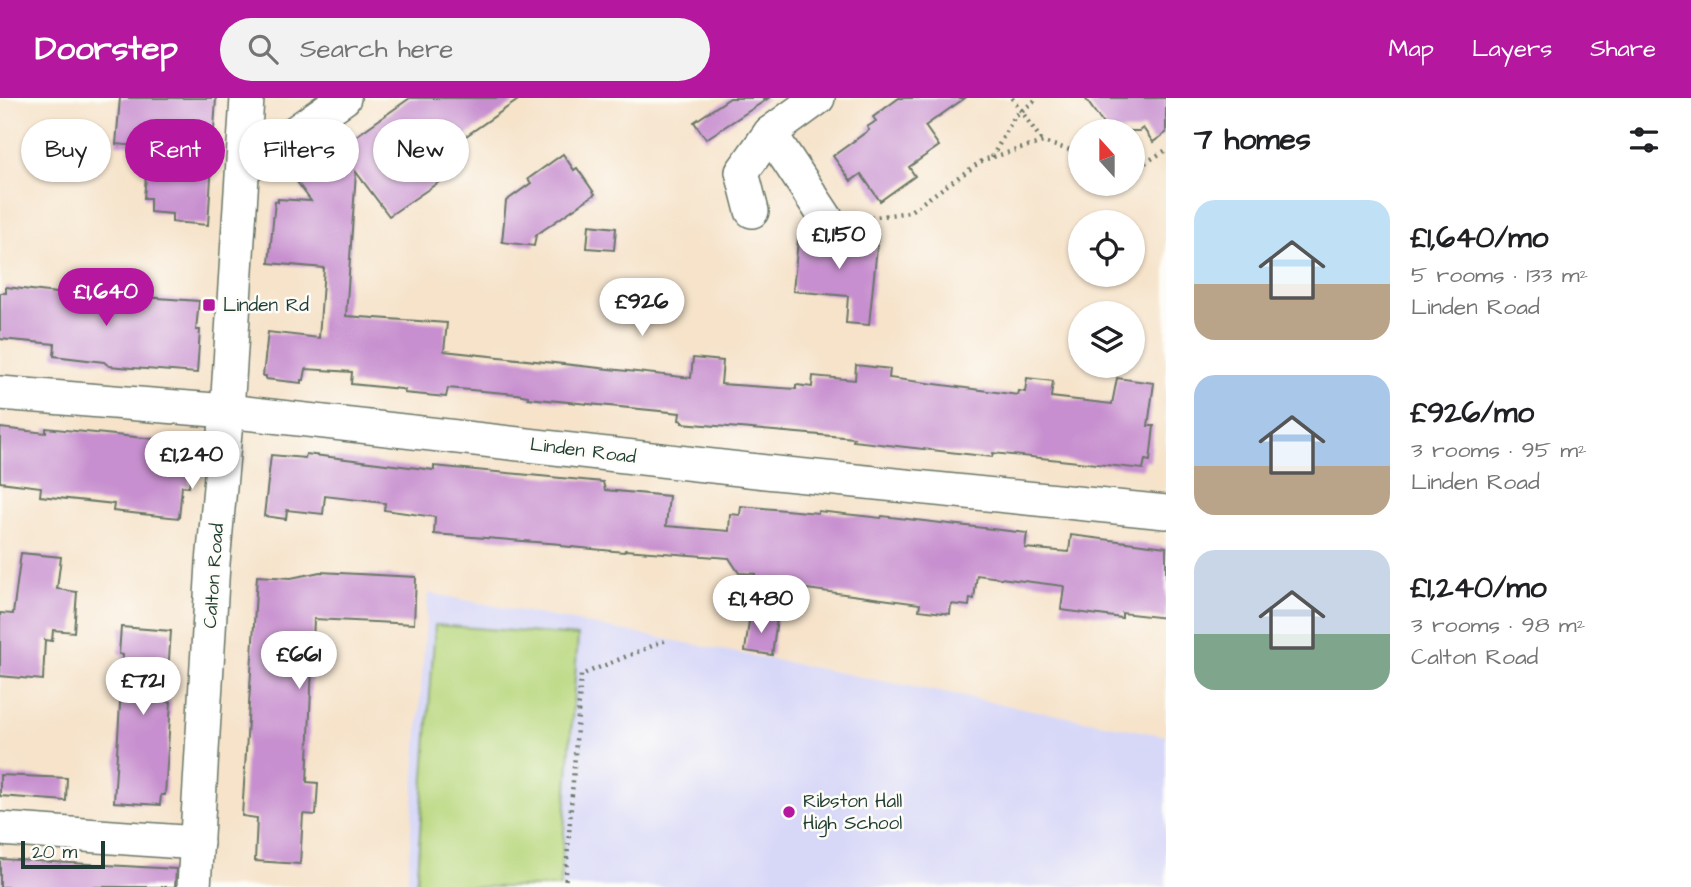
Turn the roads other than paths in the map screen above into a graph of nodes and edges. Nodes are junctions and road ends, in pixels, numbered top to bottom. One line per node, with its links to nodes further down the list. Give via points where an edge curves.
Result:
1 (247, 98): 4 (street, Calton Road)
2 (344, 98): 5 (street)
3 (818, 98): 6 (street)
4 (246, 119)
5 (314, 119)
6 (770, 132): 8 (street, via 742,172); 9 (street)
7 (242, 182): 11 (street, Calton Road)
8 (752, 211)
9 (830, 224)
10 (0, 393): 11 (street, Linden Road)
11 (227, 411): 12 (street, Linden Road); 14 (street, Calton Road)
12 (1166, 512)
13 (0, 829): 14 (street)
14 (197, 844): 15 (street, Calton Road)
15 (194, 887)

